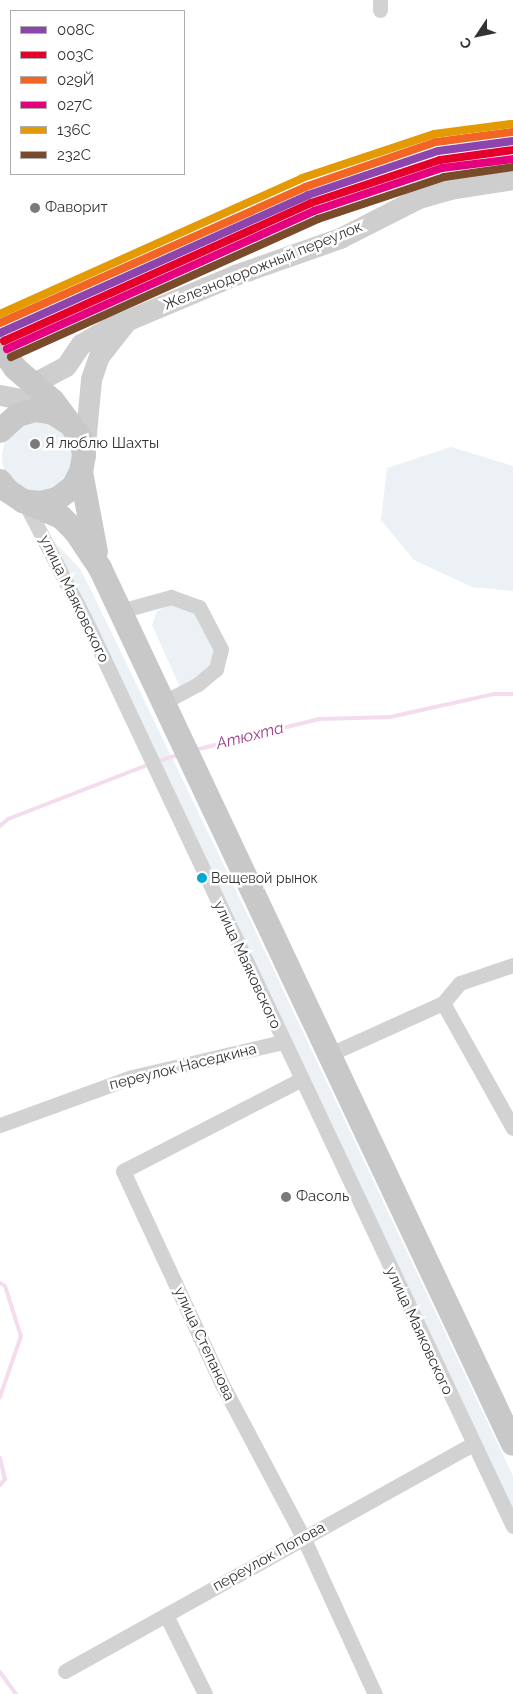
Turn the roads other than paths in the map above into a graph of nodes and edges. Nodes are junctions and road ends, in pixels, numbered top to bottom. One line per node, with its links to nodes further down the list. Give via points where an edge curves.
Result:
1 (513, 179): 2 (street, Железнодорожный переулок, via 450,189 419,198 340,238 235,275)
2 (127, 321): 4 (street, Железнодорожный переулок, via 80,344 66,366); 8 (street, via 99,356 94,372)
3 (0, 347): 4 (main road)
4 (32, 384): 6 (main road, via 53,402)
5 (0, 395): 6 (street, via 31,401)
6 (61, 418): 7 (main road, via 36,410 18,415); 8 (main road, улица Маяковского, via 80,437)
7 (0, 432)
8 (83, 464): 9 (main road, via 73,487 57,499 41,503); 10 (main road, улица Маяковского)
9 (8, 490): 10 (main road, улица Маяковского, via 61,517 76,532); 15 (street, улица Маяковского, via 47,542)
10 (100, 568): 11 (main road, улица Маяковского)
11 (120, 611): 12 (main road, улица Маяковского); 12 (street, via 171,597 200,607 221,649 216,668)
12 (166, 709): 16 (main road, улица Маяковского)
13 (513, 964): 14 (street, via 460,983)
14 (443, 1003): 16 (street); 19 (street)
15 (283, 1042): 17 (street, улица Маяковского); 18 (street, переулок Наседкина, via 132,1077)
16 (330, 1054): 20 (main road, улица Маяковского)
17 (300, 1080): 21 (street, улица Маяковского); 24 (street, улица Степанова, via 123,1171 223,1386)
18 (0, 1125)
19 (513, 1128)
20 (508, 1419): 22 (main road, улица Маяковского)
21 (472, 1444): 23 (street, улица Маяковского); 24 (street, переулок Попова)
22 (513, 1444)
23 (513, 1526)
24 (303, 1537): 25 (street, переулок Попова); 28 (street, улица Степанова)
25 (166, 1615): 26 (street, переулок Попова); 27 (street)
26 (65, 1671)
27 (205, 1694)
28 (375, 1694)

